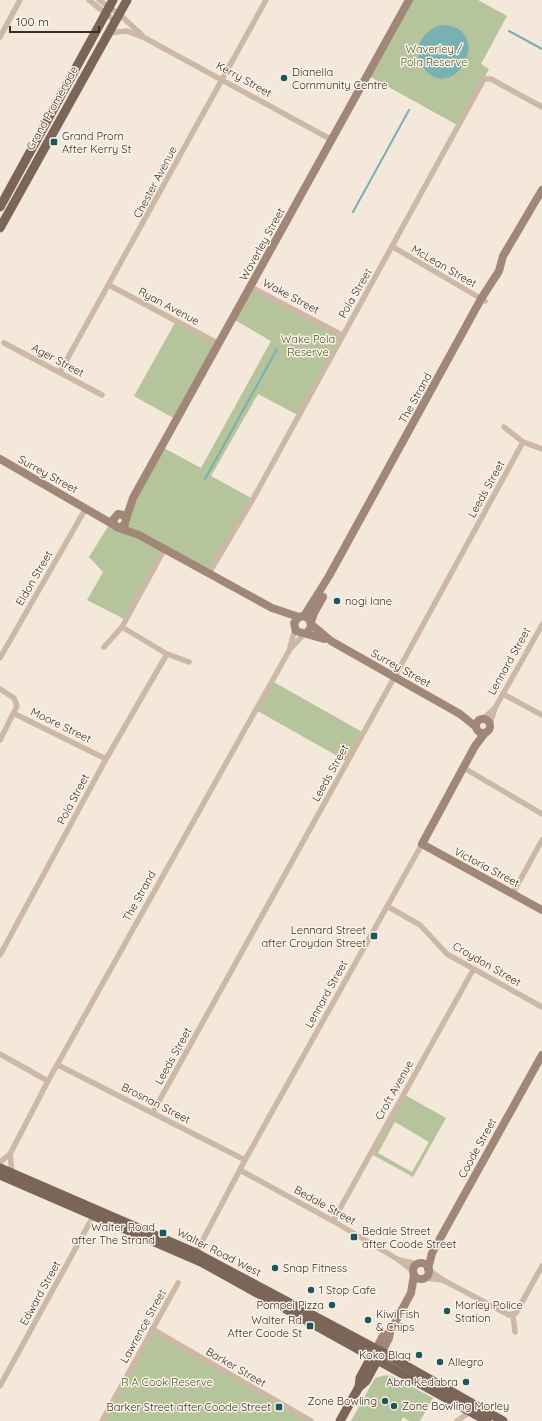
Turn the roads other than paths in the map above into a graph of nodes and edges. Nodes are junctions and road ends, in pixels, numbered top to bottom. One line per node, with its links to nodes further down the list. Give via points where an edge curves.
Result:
1 (20, 0): 10 (street)
2 (89, 0): 7 (street)
3 (99, 0): 7 (street)
4 (127, 0): 8 (main road, Grand Promenade)
5 (266, 0): 12 (street, Chester Avenue)
6 (409, 0): 14 (street, Waverley Street)
7 (109, 7): 8 (street, Kerry Street); 17 (main road, Grand Promenade)
8 (117, 18): 9 (main road, Grand Promenade); 11 (street, Kerry Street)
9 (108, 33): 11 (street, Kerry Street, via 127,31); 18 (main road, Grand Promenade)
10 (0, 36)
11 (145, 38): 12 (street, Kerry Street)
12 (222, 78): 14 (street, Kerry Street); 20 (street, Chester Avenue)
13 (542, 107): 19 (street, Pola Street, via 491,78 484,79)
14 (332, 140): 21 (street, Waverley Street)
15 (542, 190): 22 (street, The Strand, via 503,256 499,271)
16 (542, 199): 22 (street, The Strand, via 508,257 504,272)
17 (0, 207)
18 (0, 228)
19 (393, 248): 22 (street, McLean Street); 23 (street, Pola Street)
20 (109, 285): 25 (street, Ryan Avenue); 26 (street, Chester Avenue)
21 (251, 286): 23 (street, Wake Street); 25 (street, Waverley Street)
22 (483, 300): 39 (street, The Strand, via 329,576); 40 (street, The Strand, via 316,609)
23 (342, 335): 37 (street, Pola Street, via 253,499)
24 (4, 343): 26 (street, Ager Street)
25 (219, 344): 32 (street, Waverley Street)
26 (60, 372): 27 (street, Ager Street)
27 (102, 395)
28 (504, 427): 29 (street)
29 (523, 442): 30 (street); 51 (street, Leeds Street)
30 (542, 448)
31 (0, 459): 33 (street, Surrey Street)
32 (133, 498): 34 (street, Waverley Street); 35 (street, Waverley Street)
33 (86, 508): 34 (street, Surrey Street); 35 (street, Surrey Street); 49 (street, Eldon Street)
34 (117, 515): 35 (street, via 113,520)
35 (122, 523): 36 (street, Surrey Street)
36 (164, 550): 37 (street, Surrey Street); 42 (street)
37 (209, 573): 38 (street, Surrey Street)
38 (272, 608): 39 (street, Surrey Street); 43 (street, Surrey Street)
39 (301, 616): 40 (street); 43 (street, via 295,620)
40 (311, 623): 44 (street, via 311,629); 45 (street, Surrey Street)
41 (542, 625): 53 (street, Lennard Street)
42 (122, 627): 46 (street); 48 (street)
43 (294, 627): 44 (street, via 298,633); 47 (street, The Strand)
44 (305, 634): 45 (street, Surrey Street); 47 (street, The Strand)
45 (331, 641): 51 (street, Surrey Street)
46 (104, 647)
47 (290, 649): 75 (street, The Strand)
48 (167, 654): 50 (street); 62 (street, Pola Street)
49 (0, 658)
50 (189, 662)
51 (395, 676): 56 (street, Surrey Street); 77 (street, Leeds Street)
52 (0, 689): 55 (street, Moore Street, via 14,698 17,706)
53 (503, 694): 54 (street, Lennard Street); 57 (street)
54 (495, 708): 58 (street, Lennard Street); 59 (street, Lennard Street)
55 (14, 714): 61 (street); 62 (street, Moore Street)
56 (460, 714): 58 (street, Surrey Street); 60 (street, Surrey Street)
57 (542, 715)
58 (482, 719): 59 (street); 60 (street, Lennard Street, via 477,722)
59 (490, 724): 60 (street, Lennard Street, via 490,730)
60 (480, 730): 63 (street, Lennard Street)
61 (0, 740)
62 (106, 759): 70 (street, Pola Street)
63 (464, 768): 64 (street); 66 (street, Lennard Street)
64 (542, 814)
65 (542, 840): 67 (street)
66 (422, 844): 67 (street, Victoria Street); 68 (street, Lennard Street)
67 (513, 893): 69 (street, Victoria Street)
68 (387, 906): 71 (street, Croydon Street, via 420,925 447,954); 79 (street, Lennard Street)
69 (542, 910)
70 (0, 955)
71 (473, 970): 72 (street, Croydon Street); 85 (street, Croft Avenue)
72 (542, 1007)
73 (0, 1054): 76 (street)
74 (542, 1055): 87 (street, Coode Street)
75 (58, 1065): 76 (street, The Strand); 77 (street, Brosnan Street)
76 (48, 1081): 78 (street, The Strand)
77 (153, 1112): 79 (street, Brosnan Street)
78 (10, 1154): 80 (street, The Strand); 83 (street)
79 (245, 1160): 82 (street, Lennard Street)
80 (0, 1162)
81 (0, 1168): 83 (main road, Walter Road West)
82 (240, 1170): 85 (street, Bedale Street); 86 (street, Lennard Street)
83 (4, 1177): 84 (main road, Walter Road West)
84 (96, 1212): 86 (main road, Walter Road West); 99 (main road, Walter Road West, via 201,1262); 102 (street, Edward Street)
85 (333, 1221): 88 (street, Bedale Street)
86 (196, 1253): 99 (main road, Walter Road West)
87 (432, 1253): 90 (street, Coode Street); 91 (street, Coode Street)
88 (398, 1260): 90 (street, Bedale Street); 90 (street, Bedale Street)
89 (542, 1266): 96 (street)
90 (416, 1268): 91 (street, via 425,1265); 92 (street, via 418,1278); 95 (street)
91 (428, 1269): 92 (street, via 428,1275); 93 (street)
92 (424, 1278): 93 (street); 95 (street)
93 (443, 1280): 96 (street)
94 (178, 1283): 97 (street, Lawrence Street)
95 (411, 1293): 99 (street, via 389,1338)
96 (512, 1316): 98 (street)
97 (152, 1329): 107 (street, Lawrence Street); 108 (street, Barker Street)
98 (515, 1332)
99 (377, 1354): 100 (main road, Walter Road West); 101 (main road); 103 (main road, via 360,1378); 111 (main road, Walter Road West)
100 (393, 1368): 101 (main road); 104 (main road, Walter Road West)
101 (369, 1376): 103 (main road)
102 (0, 1386)
103 (359, 1386): 109 (main road)
104 (459, 1406): 105 (main road, Walter Road West); 106 (street)
105 (470, 1412): 106 (street); 110 (main road, Walter Road West)
106 (458, 1420)
107 (102, 1421)
108 (311, 1421)
109 (340, 1421)
110 (487, 1421)
111 (503, 1421)

